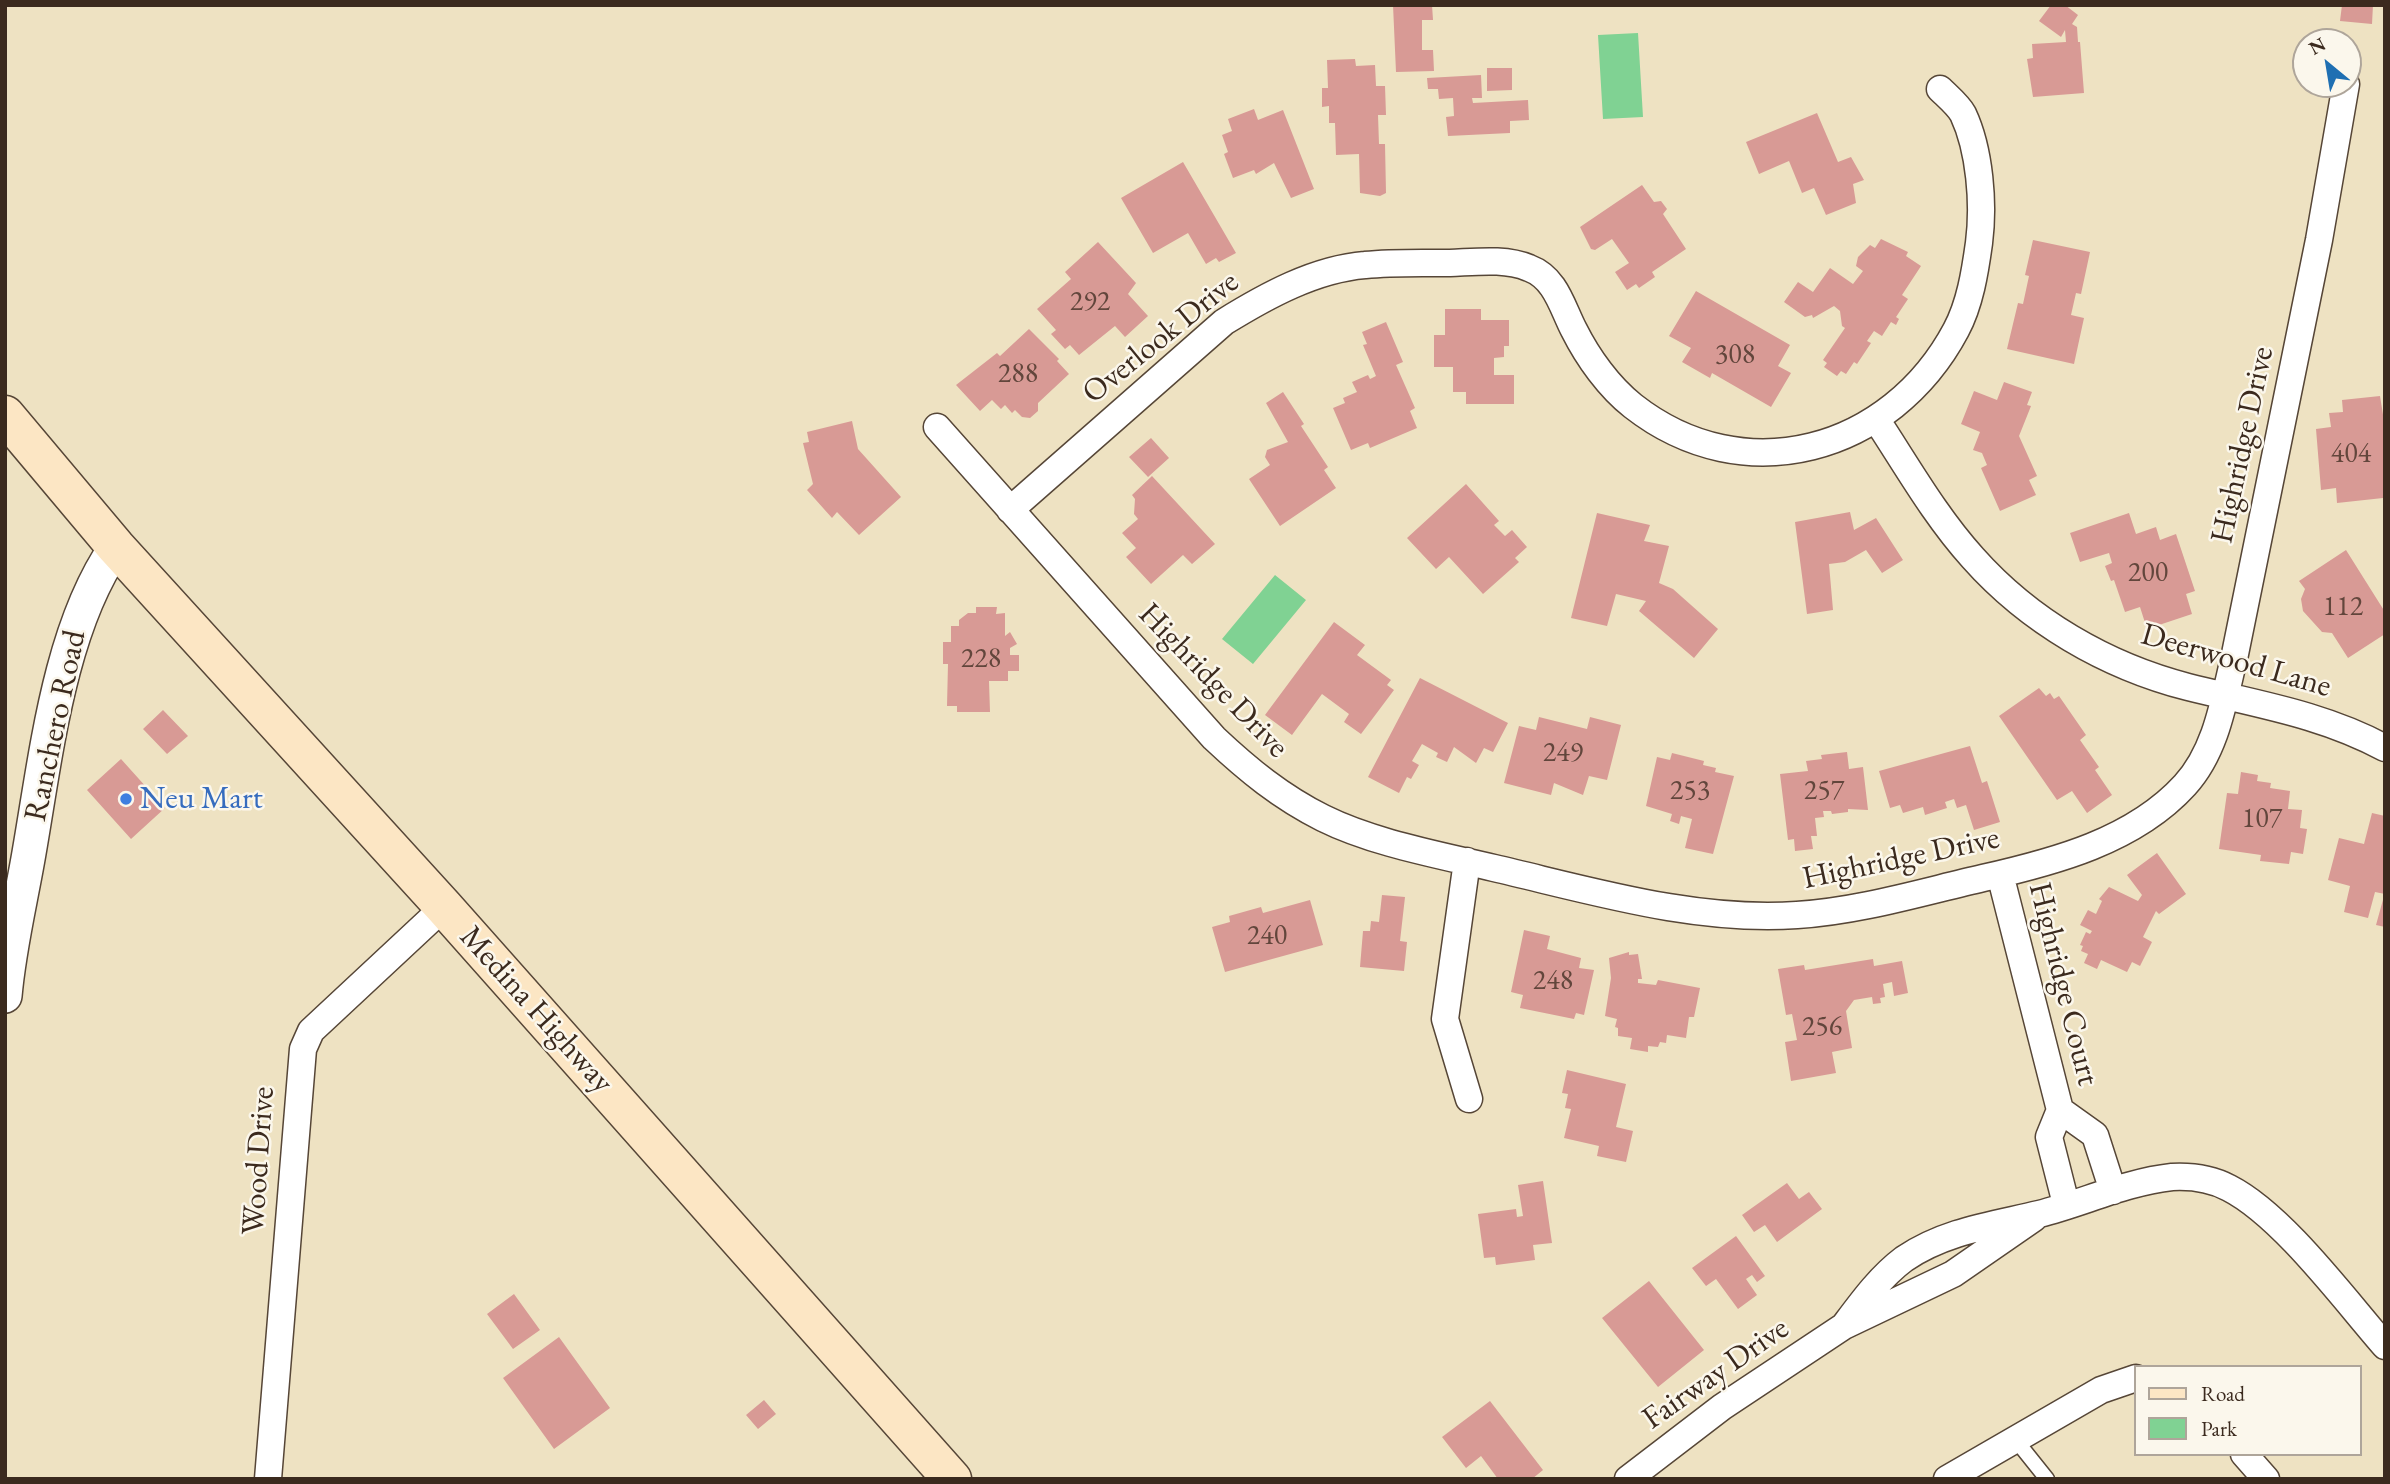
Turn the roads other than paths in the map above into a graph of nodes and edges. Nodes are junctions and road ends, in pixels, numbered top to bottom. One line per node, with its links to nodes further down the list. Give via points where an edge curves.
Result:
1 (1940, 89): 4 (street, Overlook Drive, via 1962,112 1973,144 1981,229 1975,277 1957,329 1924,377)
2 (2344, 98): 8 (street, Highridge Drive, via 2319,240)
3 (5, 415): 7 (main road, Medina Highway)
4 (1876, 419): 6 (street, Overlook Drive, via 1831,443 1776,454 1724,450 1675,432 1632,406 1598,370 1545,276 1528,267 1497,261 1363,265 1308,279 1264,297 1224,322); 8 (street, Deerwood Lane, via 1941,517 2009,594 2053,628 2104,656 2187,687)
5 (937, 427): 6 (street, Highridge Drive)
6 (1010, 510): 10 (street, Highridge Drive, via 1214,738 1264,785 1325,819)
7 (116, 547): 12 (main road, Medina Highway); 13 (street, Ranchero Road, via 96,575 72,637 44,766)
8 (2225, 695): 9 (street, Deerwood Lane, via 2305,714); 11 (street, Highridge Drive, via 2204,760 2184,786 2151,813 2096,845)
9 (2385, 748)
10 (1467, 861): 11 (street, Highridge Drive, via 1665,906 1731,915 1797,915 1856,908); 14 (street, via 1445,1019)
11 (2000, 874): 15 (street, Highridge Court)
12 (444, 906): 24 (street, Wood Drive, via 311,1031 303,1049); 25 (main road, Medina Highway)
13 (5, 996)
14 (1469, 1099)
15 (2060, 1110): 16 (street, Highridge Court, via 2095,1135); 17 (street, Highridge Court, via 2049,1137)
16 (2113, 1191): 17 (street, Fairway Drive); 20 (street, Fairway Drive, via 2172,1177 2203,1178 2228,1187 2276,1223)
17 (2066, 1204): 18 (street, Fairway Drive)
18 (2041, 1213): 19 (street, Fairway Drive, via 1953,1274); 19 (street, Fairway Drive, via 1985,1223 1905,1259 1865,1297)
19 (1844, 1326): 26 (street, Fairway Drive, via 1722,1407)
20 (2385, 1346)
21 (2134, 1379): 22 (street, via 2101,1390)
22 (2015, 1440): 27 (street); 28 (lane)
23 (2247, 1456): 29 (street)
24 (268, 1479)
25 (952, 1479)
26 (1628, 1479)
27 (1947, 1479)
28 (2047, 1479)
29 (2266, 1479)

